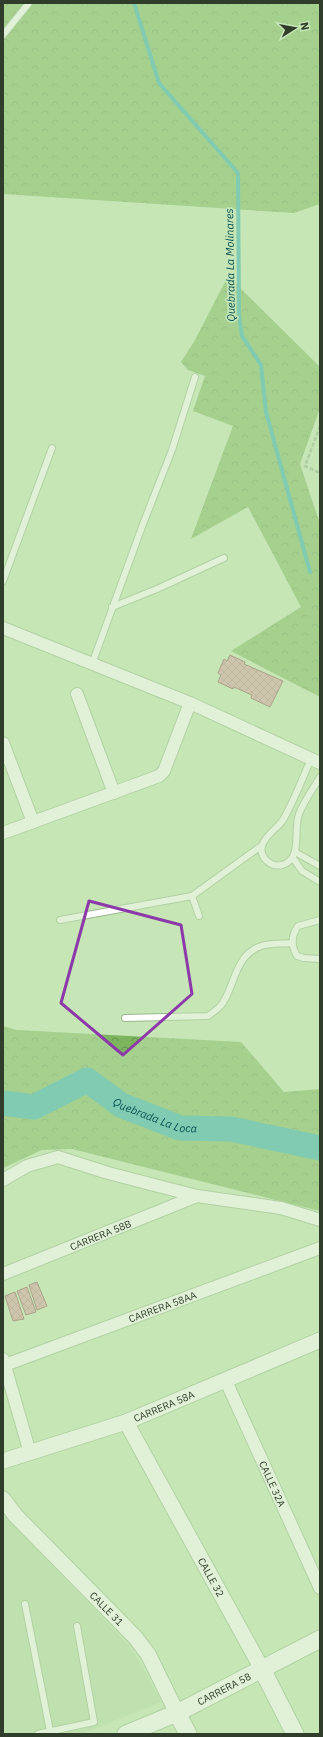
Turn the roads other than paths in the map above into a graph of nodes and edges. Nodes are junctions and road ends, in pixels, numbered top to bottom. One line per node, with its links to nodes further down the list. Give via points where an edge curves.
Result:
1 (29, 3): 2 (lane)
2 (3, 35)
3 (195, 377): 7 (lane, via 172,450)
4 (52, 448): 6 (lane)
5 (224, 558): 7 (lane)
6 (3, 581)
7 (112, 607): 9 (lane)
8 (3, 628): 9 (street)
9 (92, 664): 11 (street)
10 (77, 694): 15 (street)
11 (190, 703): 13 (street); 15 (street, via 164,772)
12 (3, 743): 16 (street)
13 (315, 761): 18 (lane, via 282,821 265,838)
14 (320, 777): 19 (lane, via 299,815)
15 (114, 792): 16 (street)
16 (34, 822): 17 (street)
17 (3, 833)
18 (262, 846): 19 (lane, via 262,854 272,865 287,864); 22 (lane)
19 (294, 855): 20 (lane); 21 (lane, via 302,871)
20 (320, 866)
21 (320, 882)
22 (192, 896): 23 (lane); 24 (lane)
23 (199, 916)
24 (60, 920)
25 (320, 920): 26 (lane, via 298,926)
26 (292, 943): 27 (lane, via 297,956); 28 (lane, via 262,946 249,953 239,964 222,1004 208,1016)
27 (320, 959)
28 (125, 1018)
29 (3, 1180): 30 (street, via 27,1166 58,1158)
30 (197, 1196): 31 (street, via 281,1208); 33 (street, CARRERA 58B)
31 (320, 1220)
32 (320, 1248): 35 (street, CARRERA 58AA)
33 (3, 1274)
34 (320, 1340): 36 (street, CARRERA 58A)
35 (4, 1362): 38 (street)
36 (225, 1379): 37 (street, CARRERA 58A); 41 (street, CALLE 32A)
37 (126, 1422): 38 (street, CARRERA 58A); 45 (street, CALLE 32)
38 (30, 1453): 39 (street, CARRERA 58A)
39 (3, 1461)
40 (3, 1499): 46 (street, CALLE 31, via 15,1515 135,1637 148,1654)
41 (320, 1588)
42 (25, 1604): 47 (lane)
43 (77, 1626): 47 (lane, via 94,1722)
44 (320, 1639): 45 (main road, CARRERA 58)
45 (262, 1670): 46 (main road, CARRERA 58); 51 (main road, CALLE 32)
46 (177, 1713): 49 (main road, CARRERA 58); 50 (main road, CALLE 31)
47 (50, 1732): 48 (lane)
48 (38, 1734)
49 (126, 1734)
50 (188, 1734)
51 (295, 1734)

